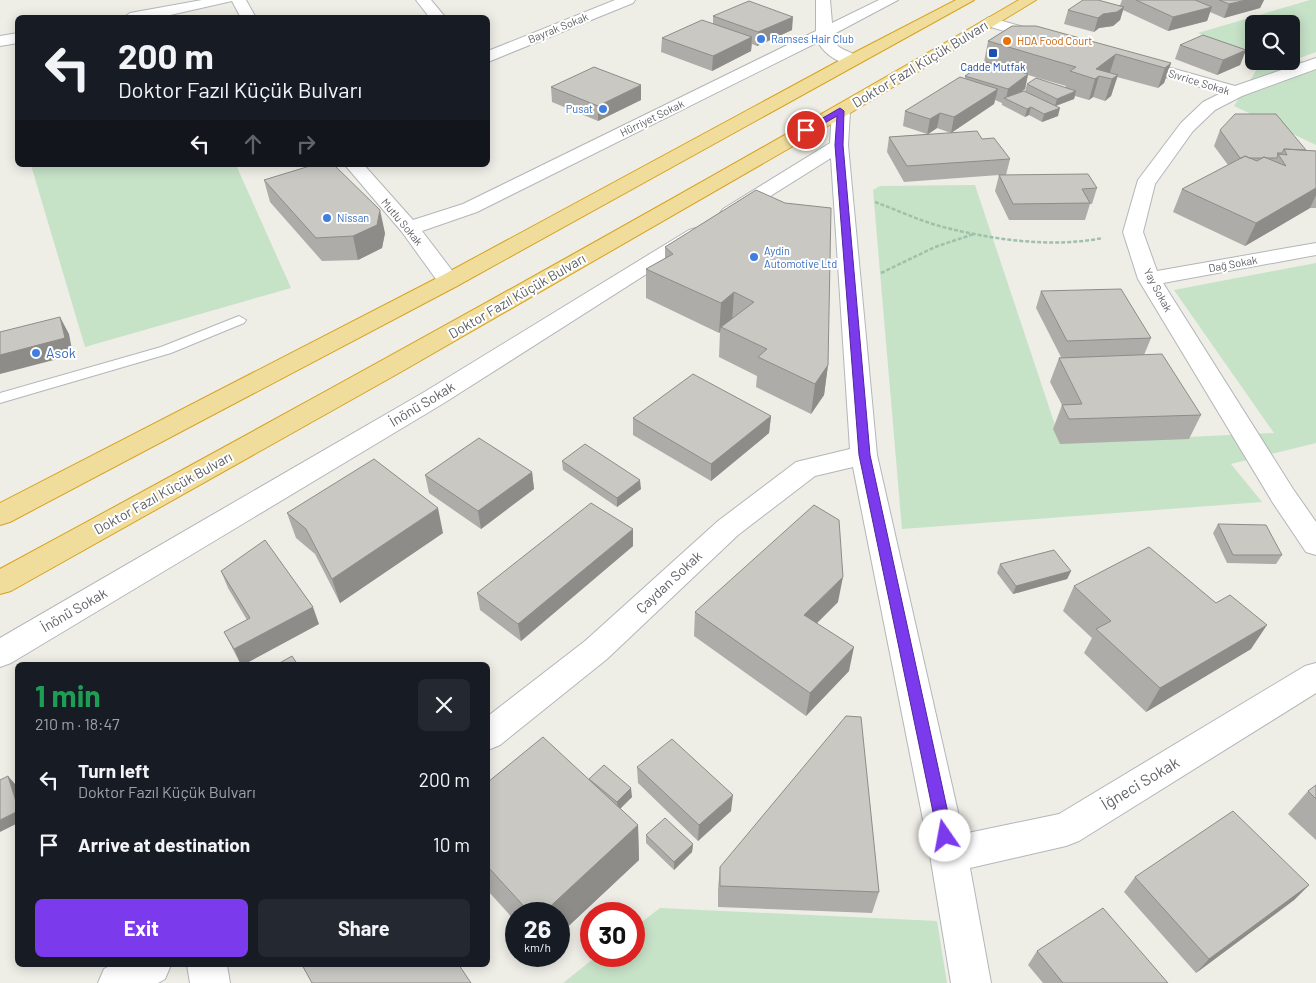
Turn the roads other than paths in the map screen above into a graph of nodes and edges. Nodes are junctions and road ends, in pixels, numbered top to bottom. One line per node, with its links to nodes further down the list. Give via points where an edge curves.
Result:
1 (226, 0): 9 (street)
2 (239, 0): 10 (street)
3 (423, 0): 11 (street)
4 (628, 0): 17 (street, Bayrak Sokak)
5 (823, 0): 13 (street, via 826,7)
6 (891, 0): 13 (street, Hürriyet Sokak)
7 (967, 0): 19 (highway)
8 (1029, 0): 12 (highway, Doktor Fazıl Küçük Bulvarı)
9 (146, 15)
10 (247, 15)
11 (436, 15)
12 (989, 22): 16 (street); 22 (highway, Doktor Fazıl Küçük Bulvarı)
13 (822, 34): 19 (street, via 831,49); 25 (street, Hürriyet Sokak, via 470,208)
14 (15, 38): 15 (street)
15 (0, 41)
16 (1065, 44)
17 (490, 56)
18 (1112, 57): 21 (street, Sıvrice Sokak)
19 (852, 60): 28 (highway)
20 (1316, 64): 21 (street)
21 (1236, 92): 27 (street, Yay Sokak, via 1209,106 1187,127 1145,184 1133,232)
22 (840, 111): 23 (street); 34 (highway, Doktor Fazıl Küçük Bulvarı, via 390,368)
23 (839, 145): 31 (street); 35 (street, İnönü Sokak, via 436,397)
24 (356, 167): 25 (street, Mutlu Sokak)
25 (409, 228): 28 (street, Mutlu Sokak)
26 (1316, 249): 27 (street, Dağ Sokak)
27 (1149, 279): 33 (street, Yay Sokak)
28 (449, 281): 32 (highway)
29 (239, 320): 30 (lane, via 166,350)
30 (0, 398)
31 (864, 455): 37 (street, Çaydan Sokak, via 806,470 728,528 596,650); 38 (street)
32 (0, 515)
33 (1316, 544)
34 (0, 583)
35 (0, 654)
36 (1316, 676): 38 (street, İğneci Sokak, via 1066,828)
37 (490, 733)
38 (950, 855): 43 (street)
39 (147, 967): 41 (street)
40 (207, 967): 42 (street)
41 (118, 983)
42 (210, 983)
43 (971, 983)

